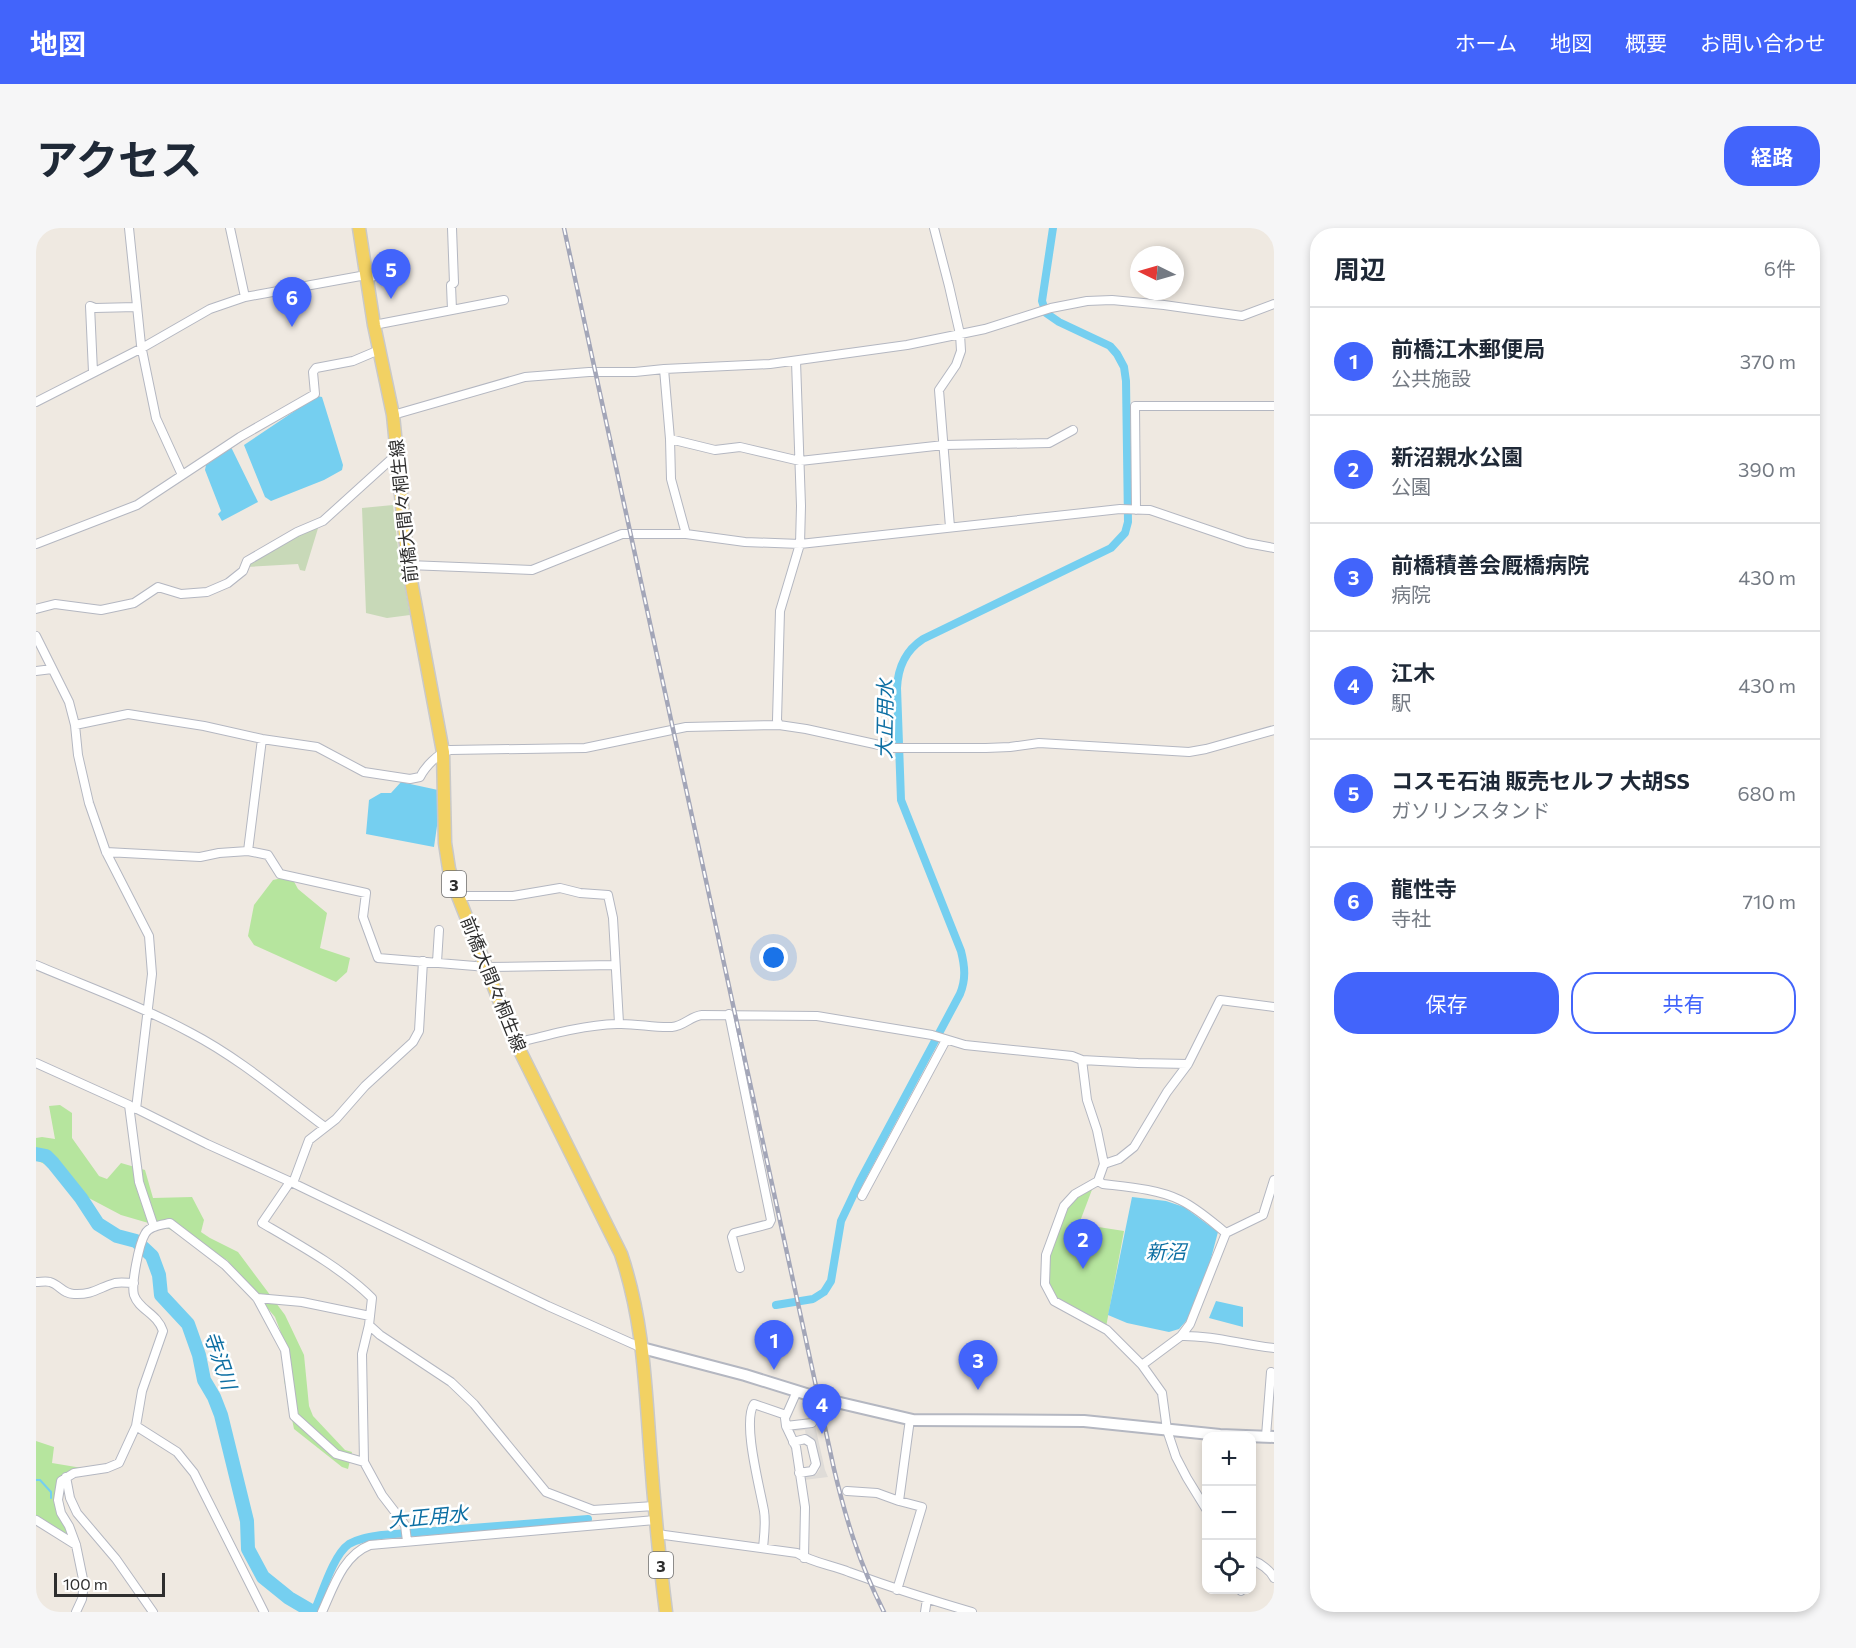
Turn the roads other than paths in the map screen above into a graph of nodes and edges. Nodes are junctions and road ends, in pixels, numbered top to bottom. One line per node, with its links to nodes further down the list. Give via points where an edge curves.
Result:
1 (129, 228): 11 (street)
2 (230, 228): 8 (street)
3 (359, 228): 7 (main road, 前橋大間々桐生線 / 3)
4 (452, 228): 12 (street)
5 (934, 228): 14 (street)
6 (400, 274): 7 (street)
7 (366, 276): 8 (street); 13 (main road, 前橋大間々桐生線 / 3)
8 (244, 297): 15 (street, via 209,310)
9 (504, 300): 12 (street)
10 (1274, 304): 14 (street, via 1242,316 1164,305 1088,301)
11 (136, 307): 15 (street); 19 (street, via 90,306)
12 (452, 310): 13 (street)
13 (374, 325): 16 (main road, 前橋大間々桐生線 / 3)
14 (960, 334): 17 (street); 25 (street, via 961,351 939,390)
15 (142, 348): 19 (street); 28 (street, via 156,418)
16 (379, 350): 22 (main road, 前橋大間々桐生線 / 3); 28 (street, via 353,361 316,368 315,394)
17 (796, 360): 18 (street); 27 (street)
18 (664, 369): 22 (street, via 525,377); 24 (street)
19 (93, 372): 20 (street)
20 (36, 402)
21 (1274, 406): 29 (street, via 1135,406)
22 (393, 415): 26 (main road, 前橋大間々桐生線 / 3)
23 (1073, 430): 25 (street, via 1049,443)
24 (670, 439): 27 (street, via 715,450 740,447); 31 (street, via 671,479)
25 (944, 445): 27 (street); 30 (street)
26 (397, 454): 35 (main road, 前橋大間々桐生線 / 3); 36 (street, via 323,521 247,561 243,571 228,584 207,592 181,594 158,587 135,603 100,610 55,604)
27 (800, 461): 33 (street)
28 (182, 475): 32 (street, via 137,505)
29 (1134, 509): 30 (street); 34 (street, via 1156,512 1247,543)
30 (950, 527): 33 (street)
31 (686, 534): 33 (street); 35 (street, via 622,534 532,570)
32 (36, 544)
33 (800, 544): 41 (street, via 780,611)
34 (1274, 548)
35 (408, 565): 44 (main road, 前橋大間々桐生線 / 3)
36 (36, 609)
37 (36, 636): 38 (street)
38 (52, 669): 39 (street); 40 (street, via 69,702)
39 (36, 671)
40 (75, 725): 43 (street, via 128,714); 46 (street, via 89,803)
41 (779, 725): 42 (street, via 892,748 986,748 1039,743 1189,752); 44 (street, via 686,728 585,748)
42 (1274, 730)
43 (262, 739): 44 (street, via 317,747 364,772 410,779 420,777); 45 (street)
44 (443, 752): 47 (main road, 前橋大間々桐生線 / 3, via 446,851)
45 (248, 851): 46 (street, via 200,858); 49 (street, via 268,855 280,874 366,893 363,917 378,958)
46 (106, 852): 55 (street, via 149,936 152,974)
47 (458, 896): 52 (street, via 513,896 560,888 608,895); 53 (main road, 前橋大間々桐生線 / 3)
48 (439, 930): 50 (street)
49 (423, 961): 50 (street); 64 (street, via 419,1031 413,1042)
50 (436, 962): 53 (street)
51 (36, 965): 55 (street)
52 (615, 965): 53 (street); 57 (street)
53 (487, 967): 59 (main road, 前橋大間々桐生線 / 3)
54 (1274, 1007): 62 (street, via 1220,1000)
55 (147, 1012): 63 (street); 64 (street, via 192,1033 242,1065)
56 (729, 1014): 57 (street, via 697,1016 674,1027); 58 (street, via 817,1016); 72 (street, via 771,1220 769,1224 734,1233)
57 (619, 1023): 59 (street)
58 (944, 1039): 60 (street); 69 (street)
59 (516, 1043): 78 (main road, 前橋大間々桐生線 / 3, via 621,1254)
60 (1082, 1060): 62 (street); 65 (street, via 1087,1100)
61 (36, 1063): 63 (street)
62 (1188, 1064): 65 (street, via 1134,1147 1119,1159)
63 (133, 1107): 68 (street); 70 (street, via 139,1182)
64 (325, 1127): 68 (street, via 309,1140)
65 (1104, 1164): 67 (street)
66 (1274, 1180): 71 (street, via 1263,1215)
67 (1098, 1181): 71 (street, via 1179,1199); 80 (street, via 1075,1194 1064,1206 1046,1255 1046,1284 1054,1301 1107,1330)
68 (292, 1182): 76 (street, via 262,1223 359,1285 372,1298); 78 (street)
69 (862, 1196)
70 (154, 1227): 74 (street, via 145,1233); 75 (street, via 170,1223 225,1265)
71 (1226, 1233): 77 (street, via 1190,1324)
72 (740, 1268)
73 (36, 1282): 74 (street, via 48,1281 63,1292 78,1294 116,1283)
74 (134, 1283): 86 (street, via 134,1294 140,1304 159,1321 163,1331 142,1391)
75 (257, 1298): 76 (street, via 302,1302); 91 (street, via 285,1350 294,1416 336,1454)
76 (370, 1320): 91 (street, via 362,1354); 97 (street, via 380,1335 451,1382 474,1404 546,1492 593,1510)
77 (1181, 1336): 79 (street); 80 (street)
78 (642, 1347): 82 (street); 97 (main road, 前橋大間々桐生線 / 3)
79 (1274, 1348)
80 (1142, 1365): 88 (street, via 1162,1393)
81 (1271, 1372): 89 (street)
82 (797, 1391): 83 (street); 84 (street)
83 (786, 1415): 87 (street); 102 (street, via 754,1404 750,1410 764,1513)
84 (910, 1419): 88 (street, via 1084,1421); 95 (street)
85 (812, 1423): 87 (street)
86 (136, 1426): 93 (street, via 119,1463); 111 (street, via 177,1452 194,1473)
87 (786, 1426): 90 (street)
88 (1167, 1430): 89 (street); 96 (street, via 1176,1457)
89 (1270, 1436)
90 (793, 1442): 92 (street); 92 (street, via 805,1439 811,1443 816,1464 812,1471)
91 (364, 1462): 100 (street, via 406,1527)
92 (800, 1473): 103 (street, via 805,1507)
93 (66, 1477): 101 (street, via 61,1481 58,1500); 110 (street, via 78,1513)
94 (847, 1491): 95 (street, via 877,1493)
95 (899, 1501): 106 (street, via 922,1507)
96 (1202, 1502)
97 (655, 1514): 99 (main road, 前橋大間々桐生線 / 3); 100 (street)
98 (36, 1520): 101 (street)
99 (657, 1534): 102 (street); 112 (main road, 前橋大間々桐生線 / 3)
100 (407, 1539): 108 (street, via 358,1551 344,1567)
101 (76, 1545): 109 (street, via 84,1584)
102 (764, 1548): 103 (street, via 797,1553)
103 (804, 1558): 106 (street)
104 (1256, 1562): 105 (street)
105 (1273, 1575)
106 (897, 1590): 107 (street)
107 (927, 1599): 113 (street); 114 (street)
108 (323, 1611)
109 (76, 1612)
110 (153, 1612)
111 (264, 1612)
112 (666, 1612)
113 (925, 1612)
114 (972, 1612)

